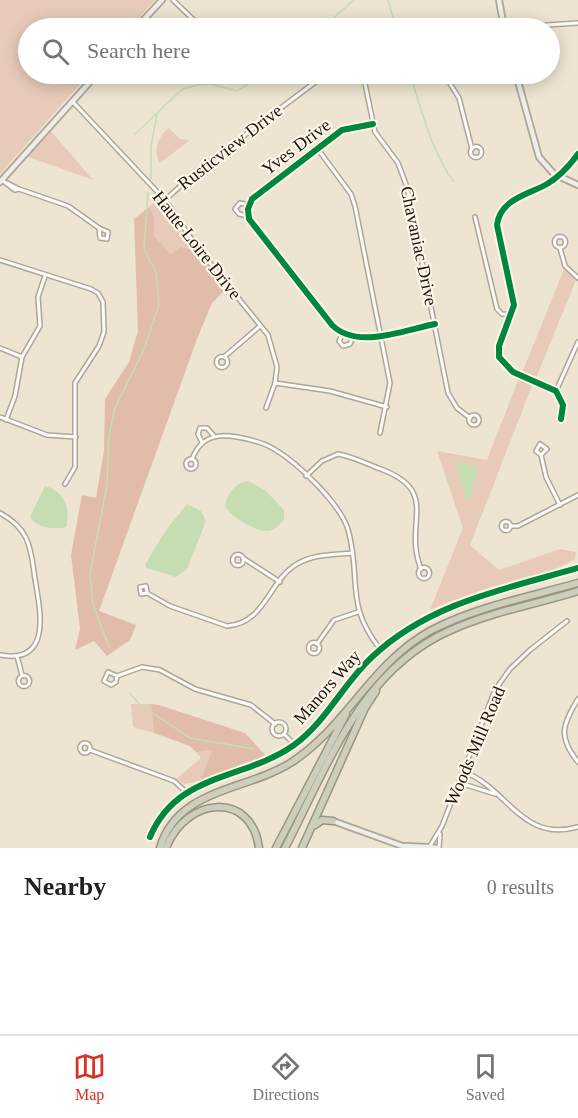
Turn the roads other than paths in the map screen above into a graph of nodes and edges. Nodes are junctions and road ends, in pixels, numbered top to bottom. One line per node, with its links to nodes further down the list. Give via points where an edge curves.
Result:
1 (162, 0): 4 (street)
2 (173, 0): 5 (street)
3 (499, 0): 6 (street)
4 (145, 18)
5 (192, 18)
6 (502, 18)
7 (578, 23): 8 (street)
8 (560, 24)
9 (88, 84): 14 (street)
10 (313, 84): 22 (street, Rusticview Drive, via 197,171)
11 (365, 84): 15 (street, Chavaniac Drive)
12 (450, 84): 17 (street, via 459,98)
13 (519, 84): 19 (street, via 539,157)
14 (72, 101): 20 (street); 22 (street, Haute Loire Drive)
15 (373, 124): 16 (street, Yves Drive, via 342,130); 32 (street, Chavaniac Drive, via 405,178)
16 (317, 148): 23 (street, Yves Drive); 35 (street, via 353,199)
17 (472, 149)
18 (578, 154): 19 (street)
19 (558, 176): 21 (street); 31 (street, via 511,201 498,220 514,299)
20 (3, 182): 26 (street, via 15,190 68,207)
21 (578, 185)
22 (165, 200): 33 (street, Haute Loire Drive)
23 (248, 207): 24 (street); 24 (street, via 240,203 236,209)
24 (248, 216): 34 (street, via 293,278)
25 (475, 217): 31 (street, via 497,309 501,314)
26 (99, 228)
27 (560, 248): 30 (street, via 565,266)
28 (0, 260): 29 (street)
29 (45, 276): 39 (street, via 38,297 40,326); 51 (street, via 98,293 104,306 104,332 99,346 75,383)
30 (578, 278)
31 (512, 315): 42 (street, via 499,346 501,363)
32 (435, 324): 35 (street); 46 (street, Chavaniac Drive, via 448,393 457,408)
33 (260, 326): 40 (street); 41 (street, Haute Loire Drive, via 274,351)
34 (343, 333): 36 (street); 36 (street, via 339,341 343,346 350,344)
35 (381, 335): 36 (street); 43 (street, via 390,389)
36 (352, 337)
37 (578, 342): 42 (street)
38 (0, 348): 39 (street)
39 (22, 357): 48 (street)
40 (224, 357)
41 (275, 382): 43 (street, via 330,391); 44 (street, Haute Loire Drive)
42 (556, 391): 47 (street, via 563,405)
43 (387, 407): 49 (street)
44 (266, 408)
45 (0, 417): 48 (street)
46 (470, 418)
47 (561, 419)
48 (6, 420): 51 (street, via 47,435)
49 (380, 433)
50 (214, 436): 52 (street); 52 (street, via 207,428 200,428); 55 (street, via 233,436 266,445)
51 (76, 437): 56 (street, via 75,467)
52 (202, 442): 54 (street)
53 (541, 455): 58 (street, via 546,477)
54 (192, 459)
55 (306, 476): 61 (street, via 340,512 349,532); 64 (street, via 322,461 338,454 406,480 417,502)
56 (65, 484)
57 (578, 495): 58 (street)
58 (560, 505): 60 (street)
59 (0, 513): 74 (street, via 27,540 42,621 36,643)
60 (511, 526)
61 (352, 553): 65 (street, via 308,559 294,565); 69 (street)
62 (243, 558): 65 (street)
63 (578, 568): 72 (street, Manors Way, via 446,608)
64 (421, 569)
65 (280, 582): 68 (street, via 256,615 236,626 170,606)
66 (578, 583): 78 (highway, via 443,625 398,653)
67 (578, 591): 75 (highway, via 449,631 410,654)
68 (147, 593)
69 (358, 612): 71 (street, via 334,620); 72 (street)
70 (567, 621): 85 (street, Woods Mill Road, via 510,669 495,690)
71 (317, 644)
72 (380, 649): 82 (street, Manors Way, via 318,723)
73 (0, 656): 74 (street)
74 (17, 656): 76 (street)
75 (387, 674): 89 (highway, via 365,708); 101 (highway, via 351,722)
76 (22, 675)
77 (117, 676): 77 (street, via 108,672 104,681 113,685); 80 (street, via 142,667 155,668 195,689 244,701)
78 (361, 691): 97 (highway, via 325,734 295,760 260,779 207,796 182,811 170,825); 100 (highway)
79 (578, 699): 84 (street, via 563,736)
80 (275, 723): 81 (street, via 284,724); 81 (street, via 274,733)
81 (284, 734): 82 (street)
82 (294, 744): 87 (street, Manors Way, via 262,764)
83 (90, 750): 87 (street, via 174,781)
84 (578, 762)
85 (464, 772): 86 (street, Woods Mill Road); 88 (street, via 484,781)
86 (460, 783): 88 (street); 91 (street, Woods Mill Road)
87 (186, 792): 94 (street, Manors Way, via 164,812)
88 (495, 795): 92 (street, via 532,824 551,830)
89 (324, 802): 90 (highway); 93 (highway)
90 (333, 821): 93 (highway, via 322,820); 95 (street)
91 (442, 826): 96 (street, Woods Mill Road); 103 (street, Woods Mill Road)
92 (578, 827)
93 (312, 828): 102 (highway)
94 (150, 837)
95 (406, 847): 96 (street)
96 (427, 847): 103 (street)
97 (160, 848)
98 (166, 848): 99 (highway, via 185,818 200,809 218,807 248,821)
99 (259, 848)
100 (276, 848)
101 (285, 848)
102 (302, 848)
103 (438, 848)

